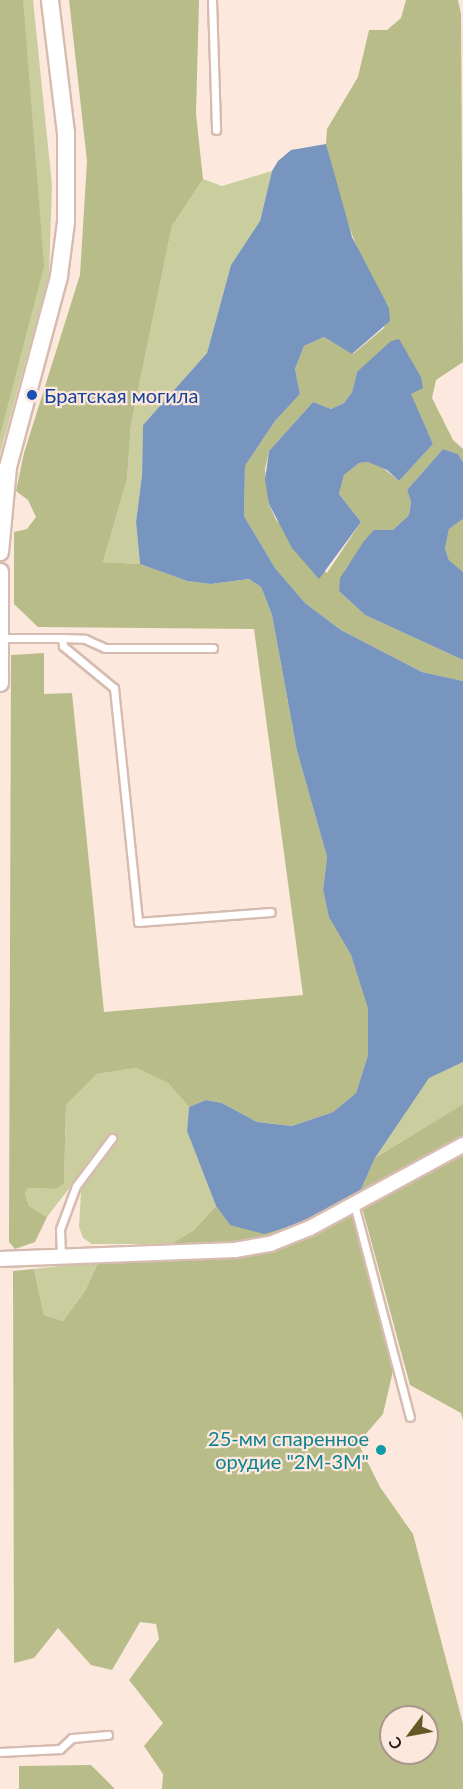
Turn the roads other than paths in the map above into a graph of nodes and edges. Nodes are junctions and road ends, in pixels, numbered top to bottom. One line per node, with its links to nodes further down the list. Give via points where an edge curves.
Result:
1 (50, 0): 4 (street, via 66,133 66,222 59,276 8,467)
2 (212, 0): 3 (lane)
3 (216, 129)
4 (0, 552)
5 (0, 572): 6 (street)
6 (0, 638): 7 (lane); 9 (street)
7 (62, 638): 8 (lane, via 85,639 105,648); 10 (lane, via 63,646 114,688 138,921)
8 (213, 648)
9 (0, 683)
10 (271, 912)
11 (111, 1138): 14 (lane, via 76,1186 60,1229)
12 (463, 1145): 13 (street)
13 (354, 1204): 14 (street, via 270,1244 235,1250); 16 (lane)
14 (62, 1257): 15 (street)
15 (0, 1259)
16 (410, 1417)
17 (108, 1735): 18 (lane, via 72,1738 60,1749)
18 (0, 1752)

